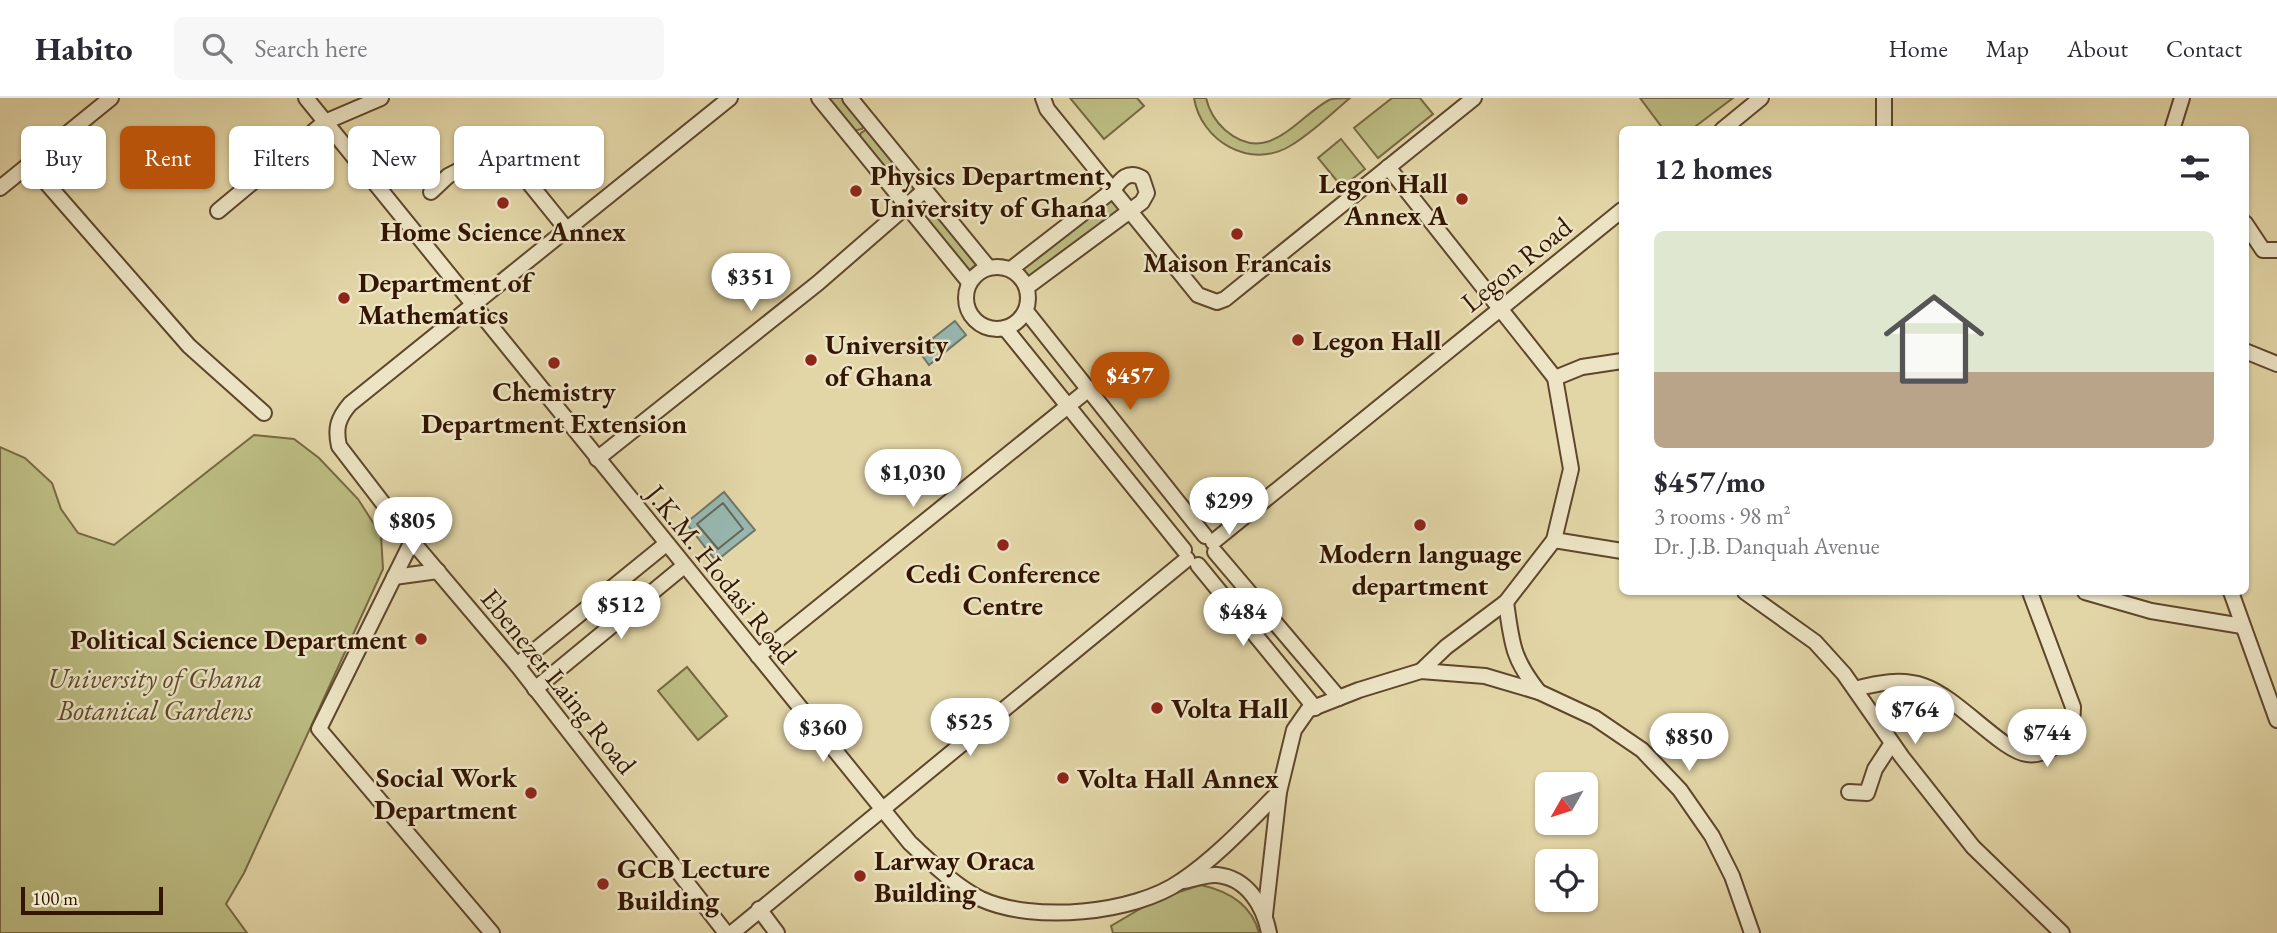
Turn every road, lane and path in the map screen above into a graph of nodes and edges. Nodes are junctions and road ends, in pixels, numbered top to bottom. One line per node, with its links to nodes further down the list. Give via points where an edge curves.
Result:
1 (111, 98): 13 (street)
2 (306, 98): 12 (street, J.K.M. Hodasi Road)
3 (381, 98): 12 (street)
4 (730, 98): 29 (street)
5 (819, 98): 24 (street)
6 (850, 98): 21 (street)
7 (1043, 98): 22 (street)
8 (1474, 98): 17 (street)
9 (1761, 98): 14 (street)
10 (1884, 98): 15 (street)
11 (2182, 98): 16 (street)
12 (325, 122): 26 (street); 35 (street, J.K.M. Hodasi Road)
13 (76, 126)
14 (1727, 126)
15 (1884, 126)
16 (2173, 126)
17 (1388, 167): 25 (street, via 1217,302 1198,295); 36 (street)
18 (21, 170): 19 (street)
19 (0, 188)
20 (52, 189): 45 (street, via 190,346)
21 (925, 190): 24 (street); 31 (street)
22 (1113, 190): 25 (street); 25 (street, via 1127,176 1142,178 1145,198); 32 (street)
23 (431, 192): 29 (street, via 448,176 493,153 513,163)
24 (907, 206): 33 (street); 46 (street)
25 (1129, 209): 34 (street)
26 (218, 211)
27 (1619, 212): 36 (street, Legon Road)
28 (2249, 229): 30 (street, via 2263,250)
29 (568, 231): 35 (street)
30 (2277, 250)
31 (988, 267): 32 (street); 33 (street)
32 (1011, 269): 34 (street)
33 (969, 282): 38 (street, via 965,299 973,318 991,329)
34 (1027, 287): 37 (street)
35 (474, 306): 46 (street, J.K.M. Hodasi Road); 48 (street, Ebenezer Laing Road, via 350,404 337,425 339,446)
36 (1501, 307): 42 (street); 49 (street, Legon Road)
37 (1026, 311): 38 (street); 43 (street)
38 (1005, 328): 44 (street)
39 (2249, 353): 41 (street)
40 (1619, 361): 42 (street, via 1582,367)
41 (2277, 364)
42 (1555, 378): 47 (street, via 1571,468)
43 (1089, 389): 44 (street); 49 (street)
44 (1068, 406): 52 (street); 62 (street)
45 (264, 413)
46 (597, 459): 50 (street, J.K.M. Hodasi Road)
47 (1554, 540): 51 (street); 60 (street)
48 (412, 541): 54 (street, Ebenezer Laing Road); 55 (street)
49 (1211, 543): 52 (street, via 1211,561); 52 (street, via 1191,538); 68 (street)
50 (666, 544): 53 (street, J.K.M. Hodasi Road); 63 (street)
51 (1619, 551)
52 (1190, 558): 69 (street); 74 (street)
53 (684, 566): 62 (street, J.K.M. Hodasi Road); 65 (street)
54 (438, 571): 55 (street); 63 (street, Ebenezer Laing Road)
55 (394, 577): 78 (street, via 319,729)
56 (1749, 595): 66 (street, via 1815,642)
57 (2031, 595): 66 (street, via 2073,707 2067,734 2054,747 2025,755 1943,694 1925,686 1893,682)
58 (2095, 595): 61 (street, via 2151,611)
59 (2232, 595): 61 (street)
60 (1506, 602): 64 (street); 67 (street, via 1513,652)
61 (2242, 626): 70 (street)
62 (758, 656): 74 (street, J.K.M. Hodasi Road)
63 (517, 665): 65 (street, Ebenezer Laing Road)
64 (1421, 671): 67 (street, via 1485,676); 68 (street)
65 (536, 689): 79 (street, Ebenezer Laing Road)
66 (1856, 689): 71 (street)
67 (1539, 692): 83 (street, via 1595,718 1642,750 1680,790 1712,836)
68 (1339, 698): 69 (street)
69 (1314, 708): 72 (street, via 1294,730)
70 (2277, 720)
71 (1892, 743): 73 (street, via 1875,769 1867,793); 84 (street, via 1973,847)
72 (1279, 792): 75 (street, J.K.M. Hodasi Road); 77 (street)
73 (1849, 792)
74 (882, 808): 75 (street, J.K.M. Hodasi Road, via 910,843 956,882 984,900 1010,909 1102,909 1145,900); 76 (street)
75 (1181, 882): 77 (street, via 1216,875 1231,879 1260,902)
76 (759, 909): 80 (street); 81 (street)
77 (1265, 915): 82 (street)
78 (492, 933)
79 (726, 933)
80 (732, 933)
81 (777, 933)
82 (1269, 933)
83 (1752, 933)
84 (2062, 933)

